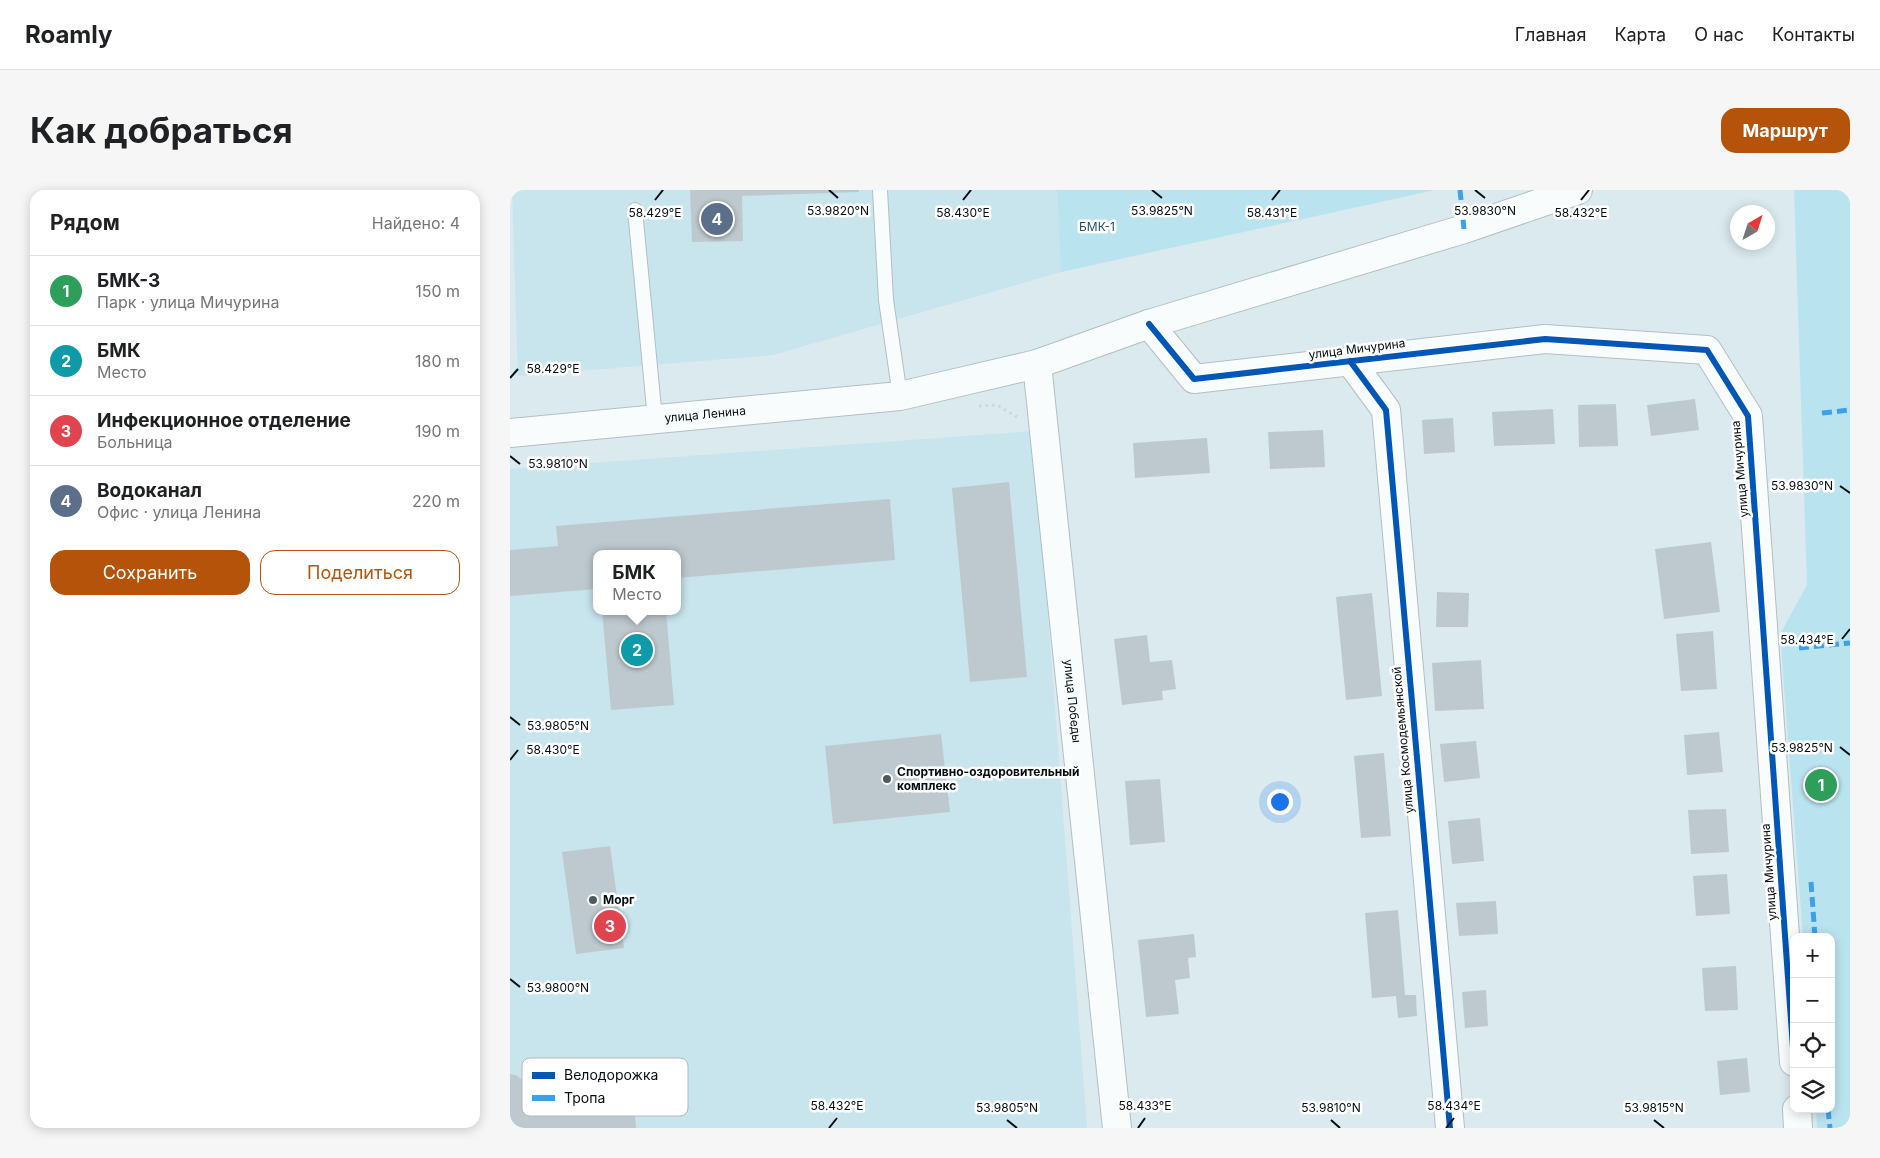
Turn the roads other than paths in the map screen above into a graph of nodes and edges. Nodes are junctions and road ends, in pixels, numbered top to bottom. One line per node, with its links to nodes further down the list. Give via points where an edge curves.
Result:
1 (880, 190): 7 (lane, via 886,300)
2 (1578, 190): 4 (street, улица Ленина, via 1464,229)
3 (635, 210): 8 (lane)
4 (1149, 324): 5 (street, улица Мичурина, via 1194,379); 6 (street, улица Ленина)
5 (1350, 361): 10 (street, улица Мичурина, via 1545,339 1707,350 1748,416); 13 (street, улица Космодемьянской, via 1386,410)
6 (1037, 364): 7 (street, улица Ленина); 12 (street, улица Победы)
7 (900, 396): 8 (street, улица Ленина)
8 (655, 419): 9 (street, улица Ленина)
9 (510, 433)
10 (1791, 1023)
11 (1797, 1113): 14 (street)
12 (1117, 1128)
13 (1450, 1128)
14 (1798, 1128)

